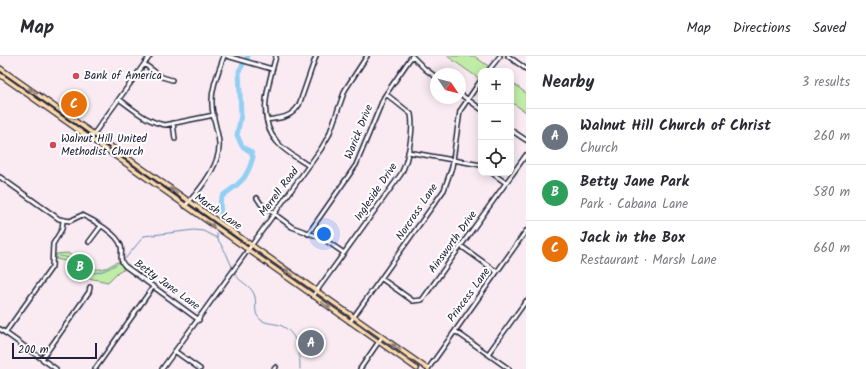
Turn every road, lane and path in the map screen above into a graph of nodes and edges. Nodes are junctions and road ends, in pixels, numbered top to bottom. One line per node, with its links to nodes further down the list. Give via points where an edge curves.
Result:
1 (150, 56): 10 (street)
2 (224, 56): 27 (street, via 213,91)
3 (227, 56): 13 (street)
4 (276, 56): 13 (street)
5 (316, 56): 28 (street, via 295,112 289,116)
6 (367, 56): 39 (street, Merrell Road, via 348,85 329,135)
7 (412, 56): 15 (street); 21 (street, Warick Drive)
8 (500, 56): 12 (street)
9 (508, 56): 14 (street)
10 (144, 64): 17 (street, via 162,77); 22 (street)
11 (0, 68): 18 (main road, Marsh Lane)
12 (490, 68)
13 (272, 69): 28 (street, via 266,94)
14 (526, 69)
15 (430, 73)
16 (0, 75): 20 (main road, Marsh Lane)
17 (172, 80)
18 (20, 82): 20 (main road); 24 (main road, Marsh Lane, one-way to 18)
19 (478, 84): 23 (street, Norcross Lane)
20 (16, 87): 26 (main road, Marsh Lane)
21 (386, 94): 35 (street, Ingleside Drive, via 410,114); 54 (street, Warick Drive, via 356,165)
22 (119, 99): 29 (street, via 158,124); 31 (street)
23 (467, 99): 25 (street); 37 (street, Norcross Lane, via 458,117)
24 (52, 104): 26 (main road); 31 (main road, Marsh Lane)
25 (478, 107)
26 (49, 109): 32 (main road, Marsh Lane)
27 (214, 116): 29 (street); 46 (street, via 220,151 217,160)
28 (267, 120): 39 (street, via 268,128 277,142)
29 (173, 123): 33 (street)
30 (514, 132): 34 (street)
31 (93, 134): 32 (street); 40 (main road, Marsh Lane)
32 (90, 139): 41 (main road, Marsh Lane)
33 (175, 139)
34 (526, 140)
35 (408, 152): 37 (street); 59 (street, Ingleside Drive, via 407,161 400,174)
36 (526, 155): 44 (street, Ainsworth Drive)
37 (453, 159): 38 (street); 61 (street, Norcross Lane, via 449,178 438,199)
38 (478, 164)
39 (309, 166): 49 (street, Merrell Road)
40 (140, 167): 41 (main road); 46 (main road, Marsh Lane, one-way to 40)
41 (136, 172): 47 (main road, Marsh Lane)
42 (496, 176): 44 (street)
43 (0, 177): 51 (street, via 56,218)
44 (506, 183): 57 (street, Ainsworth Drive)
45 (257, 198): 49 (street)
46 (189, 202): 47 (street); 56 (main road, Marsh Lane)
47 (185, 206): 58 (main road, Marsh Lane, one-way to 58)
48 (82, 210): 50 (street)
49 (274, 213): 54 (street); 56 (street, Merrell Road)
50 (82, 215): 51 (street); 52 (street, Betty Jane Lane)
51 (64, 221): 72 (street, via 53,244 52,267)
52 (101, 226): 55 (street); 63 (street, Betty Jane Lane, via 120,242 121,262)
53 (526, 231): 60 (street, Princess Lane)
54 (308, 234): 59 (street, via 322,238)
55 (89, 242)
56 (251, 246): 58 (street, Merrell Road); 64 (main road, Marsh Lane, one-way to 56)
57 (461, 246): 60 (street); 61 (street, Ainsworth Drive, via 419,301 413,301)
58 (248, 250): 65 (main road, Marsh Lane); 68 (street, Merrell Road)
59 (344, 253): 64 (street, Ingleside Drive)
60 (497, 272): 71 (street, Princess Lane)
61 (382, 279): 67 (street, Norcross Lane)
62 (90, 287): 77 (street)
63 (153, 287): 68 (street, Betty Jane Lane); 79 (street)
64 (317, 292): 65 (street, Ingleside Drive); 67 (main road, Marsh Lane)
65 (313, 296): 69 (main road, Marsh Lane, one-way to 69)
66 (526, 301): 76 (street)
67 (354, 318): 69 (street, Norcross Lane); 73 (main road, Marsh Lane)
68 (199, 320): 75 (street, Merrell Road)
69 (350, 322): 74 (main road, Marsh Lane)
70 (0, 329): 72 (street)
71 (455, 331): 76 (street); 84 (street, Princess Lane)
72 (5, 333): 77 (street)
73 (382, 337): 74 (street); 84 (main road, Marsh Lane, one-way to 73)
74 (379, 342): 82 (street); 83 (main road, Marsh Lane)
75 (176, 352): 80 (street, Merrell Road); 81 (street)
76 (488, 354): 85 (street)
77 (42, 359): 78 (street)
78 (56, 369)
79 (95, 369)
80 (162, 369)
81 (200, 369)
82 (360, 369)
83 (417, 369)
84 (428, 369)
85 (509, 369)

